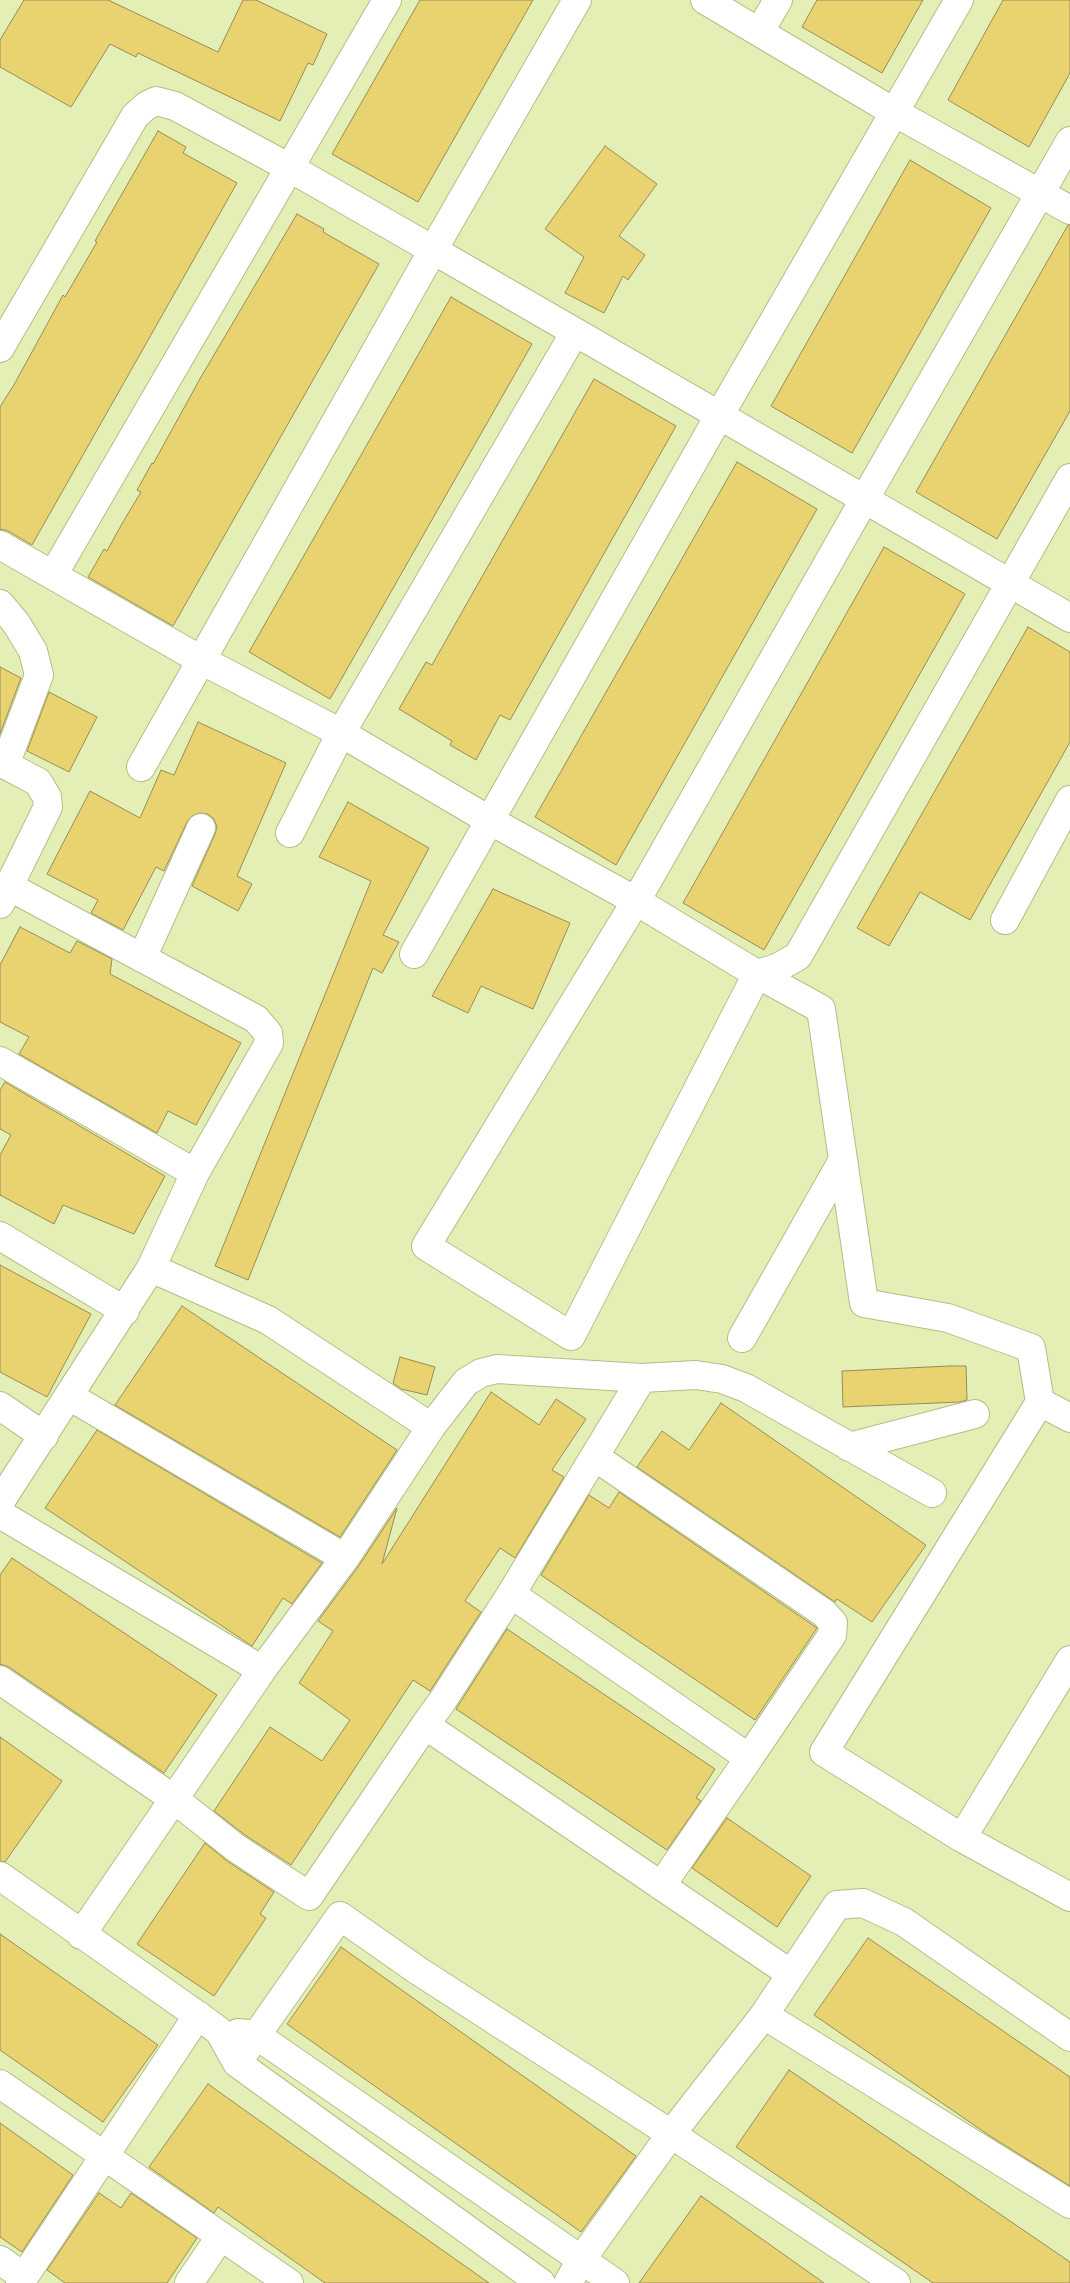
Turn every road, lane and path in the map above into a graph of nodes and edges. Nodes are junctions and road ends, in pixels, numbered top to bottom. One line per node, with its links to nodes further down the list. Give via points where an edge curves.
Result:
1 (577, 0): 12 (street)
2 (705, 0): 6 (street)
3 (778, 0): 6 (street)
4 (958, 0): 7 (street)
5 (381, 2): 9 (street)
6 (760, 32): 7 (street)
7 (894, 112): 10 (street); 15 (street)
8 (1070, 141): 10 (street)
9 (290, 168): 12 (street); 14 (street, via 175,106 156,102 146,106 127,129); 19 (street)
10 (1040, 193): 11 (street); 17 (street)
11 (1070, 210)
12 (433, 250): 13 (street); 23 (street)
13 (575, 332): 15 (street); 24 (street)
14 (0, 348)
15 (719, 416): 17 (street); 28 (street)
16 (1070, 478): 20 (street)
17 (864, 500): 20 (street); 32 (street)
18 (0, 545): 19 (street)
19 (53, 575): 23 (street)
20 (1009, 583): 22 (street); 36 (street, via 798,956 777,968)
21 (0, 604): 25 (street, via 33,651 39,676)
22 (1070, 618)
23 (201, 660): 24 (street); 26 (street)
24 (341, 733): 28 (street); 30 (street)
25 (2, 763): 31 (street, via 38,782 47,797 48,807)
26 (141, 767)
27 (1070, 800): 33 (street)
28 (489, 820): 32 (street); 34 (street)
29 (201, 828): 35 (street)
30 (290, 833)
31 (5, 896): 35 (street)
32 (636, 901): 36 (street); 36 (street, via 426,1246 572,1336)
33 (1005, 920)
34 (414, 954)
35 (142, 958): 39 (street, via 256,1019 268,1033 265,1051)
36 (757, 974): 38 (street, via 821,1009)
37 (0, 1061): 39 (street)
38 (843, 1160): 43 (street); 46 (street, via 864,1303 948,1318 1031,1348)
39 (195, 1173): 41 (street)
40 (0, 1236): 42 (street)
41 (151, 1268): 42 (street); 50 (street, via 268,1320)
42 (125, 1311): 45 (street)
43 (742, 1338)
44 (642, 1378): 50 (street, via 497,1369 466,1382); 52 (street, via 696,1375 722,1379 746,1388); 53 (street)
45 (69, 1396): 51 (street); 57 (street)
46 (1040, 1402): 49 (street); 65 (street, via 824,1752)
47 (0, 1406): 51 (street)
48 (975, 1414): 52 (street)
49 (1070, 1418)
50 (431, 1428): 57 (street)
51 (44, 1436): 55 (street)
52 (849, 1447): 54 (street)
53 (595, 1457): 58 (street); 63 (street, via 824,1613 833,1623 832,1635)
54 (932, 1494)
55 (0, 1502)
56 (0, 1514): 60 (street)
57 (345, 1558): 60 (street)
58 (511, 1594): 62 (street); 63 (street)
59 (1070, 1660): 65 (street)
60 (262, 1670): 64 (street)
61 (0, 1680): 64 (street)
62 (424, 1725): 67 (street); 68 (street)
63 (749, 1758): 67 (street)
64 (174, 1800): 68 (street, via 236,1848); 71 (street)
65 (962, 1838): 69 (street)
66 (0, 1876): 71 (street)
67 (662, 1886): 72 (street)
68 (310, 1896): 70 (street)
69 (1070, 1897)
70 (340, 1916): 75 (street); 79 (street, via 417,1970)
71 (81, 1935): 74 (street)
72 (791, 1974): 73 (street); 76 (street, via 837,1905 863,1903 904,1922)
73 (764, 2016): 79 (street); 81 (street)
74 (208, 2023): 75 (street); 77 (street); 80 (street)
75 (256, 2035): 77 (street); 84 (street)
76 (1070, 2037)
77 (237, 2063): 88 (street)
78 (0, 2084): 80 (street)
79 (672, 2134): 84 (street); 90 (street)
80 (104, 2156): 82 (street); 85 (street)
81 (1070, 2204)
82 (221, 2236): 86 (street); 87 (street)
83 (0, 2260): 85 (street)
84 (575, 2272): 89 (street)
85 (22, 2280)
86 (188, 2283)
87 (289, 2283)
88 (541, 2283)
89 (615, 2283)
90 (896, 2283)

